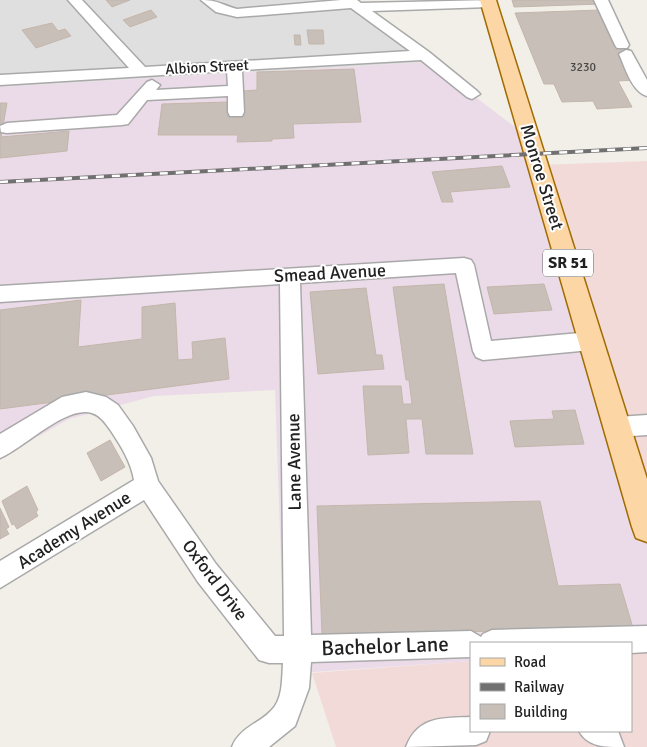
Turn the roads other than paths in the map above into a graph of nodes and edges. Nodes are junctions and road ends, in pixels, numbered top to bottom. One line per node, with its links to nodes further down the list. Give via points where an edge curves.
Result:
1 (75, 0): 9 (street)
2 (208, 0): 5 (street, via 221,10 237,14)
3 (601, 0): 12 (street)
4 (489, 1): 5 (street); 19 (main road, Monroe Street / SR 51)
5 (352, 2): 6 (street)
6 (418, 55): 7 (street, Albion Street); 14 (street)
7 (234, 66): 8 (street, Albion Street); 11 (street)
8 (159, 70): 9 (street, Albion Street); 13 (street, via 155,81)
9 (140, 71): 10 (street, Albion Street)
10 (0, 80)
11 (236, 90): 13 (street); 15 (street)
12 (647, 91)
13 (143, 94): 16 (street, via 122,120)
14 (472, 94)
15 (236, 112)
16 (7, 128)
17 (290, 275): 18 (street, Smead Avenue); 19 (street, Smead Avenue, via 464,265 483,351); 30 (street, Lane Avenue)
18 (0, 294)
19 (591, 340): 21 (main road, Monroe Street / SR 51)
20 (647, 425): 21 (street)
21 (617, 427): 23 (main road, Monroe Street / SR 51)
22 (0, 447): 24 (street, via 62,407 86,402 98,404 110,412 125,433 143,466)
23 (640, 477): 25 (main road, Monroe Street / SR 51)
24 (147, 485): 26 (street, Academy Avenue); 30 (street, Oxford Drive, via 208,573 269,650)
25 (647, 527)
26 (0, 575)
27 (647, 639): 28 (street)
28 (531, 642)
29 (470, 644): 30 (street, Bachelor Lane)
30 (298, 649): 33 (street, Lane Avenue, via 295,688 285,716)
31 (470, 731): 34 (street, via 437,732)
32 (594, 732): 35 (street, via 608,741)
33 (246, 747)
34 (420, 747)
35 (610, 747)

